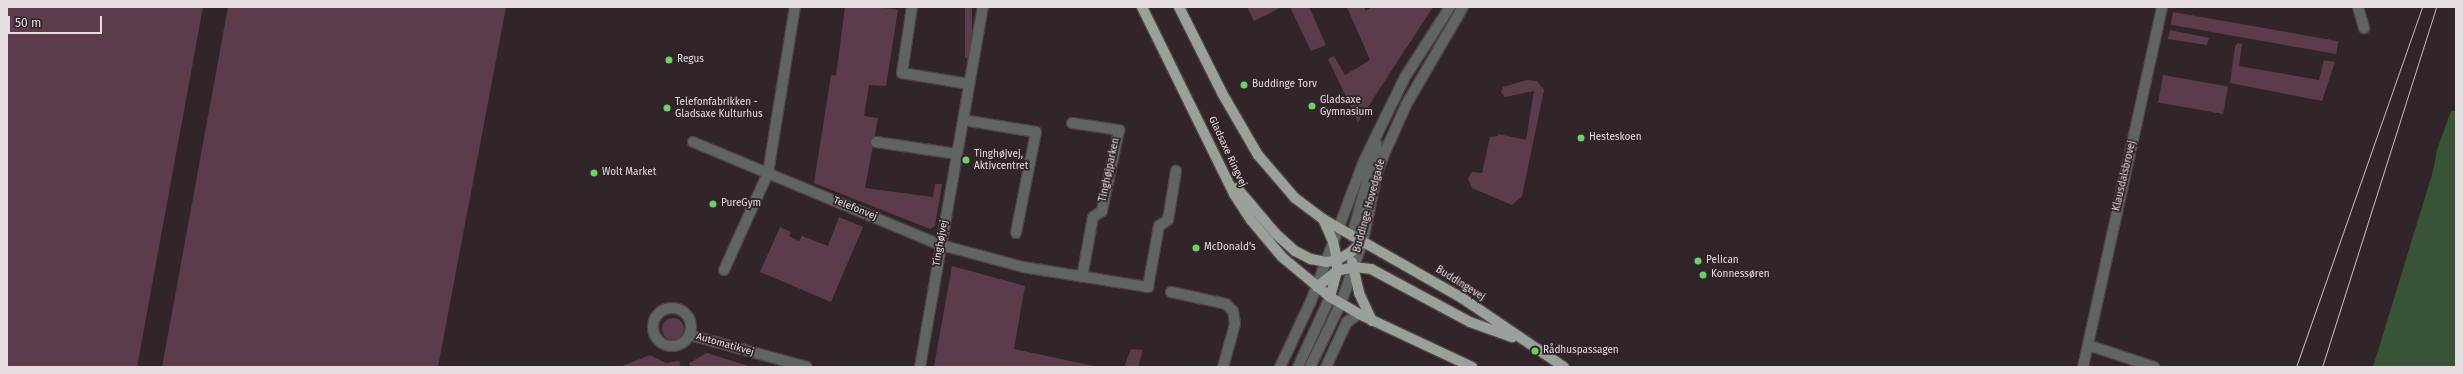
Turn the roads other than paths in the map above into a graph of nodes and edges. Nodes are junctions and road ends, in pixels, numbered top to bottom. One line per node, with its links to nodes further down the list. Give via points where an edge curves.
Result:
1 (795, 7): 20 (street)
2 (912, 7): 11 (street, via 902,73)
3 (982, 7): 11 (street, Tinghøjvej)
4 (1142, 7): 18 (main road, Gladsaxe Ringvej, via 1204,130)
5 (1179, 7): 21 (main road, via 1222,93 1258,155 1295,198)
6 (1450, 7): 13 (street, Buddinge Hovedgade, via 1405,77)
7 (1463, 7): 26 (street, Buddinge Hovedgade, via 1406,105 1386,150 1377,173)
8 (2162, 7): 43 (street, Klausdalsbrovej)
9 (2358, 7): 10 (street)
10 (2364, 28)
11 (969, 84): 12 (street, Tinghøjvej)
12 (963, 120): 17 (street, Tinghøjvej); 23 (street, via 1036,132)
13 (1384, 121): 22 (street, Buddinge Hovedgade, via 1364,160); 24 (street)
14 (1072, 122): 34 (street, Tinghøjparken, via 1119,130 1102,211 1093,216)
15 (693, 142): 20 (street, Telefonvej)
16 (876, 142): 17 (street)
17 (957, 154): 27 (street, Tinghøjvej)
18 (1217, 163): 30 (main road, via 1249,204 1295,251); 35 (main road, Gladsaxe Ringvej, via 1250,220 1282,257)
19 (1176, 171): 34 (street, via 1168,220 1159,226 1148,287)
20 (768, 173): 27 (street, Telefonvej); 32 (street)
21 (1323, 219): 22 (main road); 25 (main road)
22 (1338, 228): 24 (main road, Buddingevej); 25 (street, Buddinge Hovedgade)
23 (1016, 233)
24 (1352, 236): 26 (main road, Buddingevej); 28 (main road)
25 (1333, 241): 29 (main road); 30 (street, Buddinge Hovedgade)
26 (1363, 241): 28 (main road); 31 (street, Buddinge Hovedgade); 42 (main road, Buddingevej, via 1462,298)
27 (941, 245): 34 (street, via 1023,267); 45 (street, Tinghøjvej)
28 (1351, 252): 29 (main road); 31 (main road)
29 (1336, 260): 30 (main road); 33 (main road)
30 (1326, 262): 35 (street, Buddinge Hovedgade)
31 (1353, 267): 33 (main road); 38 (street, Buddinge Hovedgade); 40 (main road, via 1362,302); 42 (main road, via 1378,271 1470,322)
32 (724, 270)
33 (1337, 271): 35 (main road); 37 (main road)
34 (1082, 277)
35 (1317, 287): 37 (main road, Gladsaxe Ringvej); 47 (street, Buddinge Hovedgade)
36 (1171, 292): 46 (street, via 1226,304 1233,311 1235,324)
37 (1330, 297): 38 (main road, Gladsaxe Ringvej); 48 (street)
38 (1341, 304): 39 (main road, Gladsaxe Ringvej); 49 (street, Buddinge Hovedgade)
39 (1359, 314): 40 (main road); 50 (street, via 1347,322)
40 (1372, 321): 51 (main road)
41 (690, 334): 44 (street, Automatikvej)
42 (1523, 341): 52 (main road, Buddingevej)
43 (2088, 345): 53 (street, Klausdalsbrovej); 54 (street)
44 (807, 367)
45 (920, 367)
46 (1223, 367)
47 (1280, 367)
48 (1298, 367)
49 (1310, 367)
50 (1326, 367)
51 (1472, 367)
52 (1564, 367)
53 (2083, 367)
54 (2154, 367)

